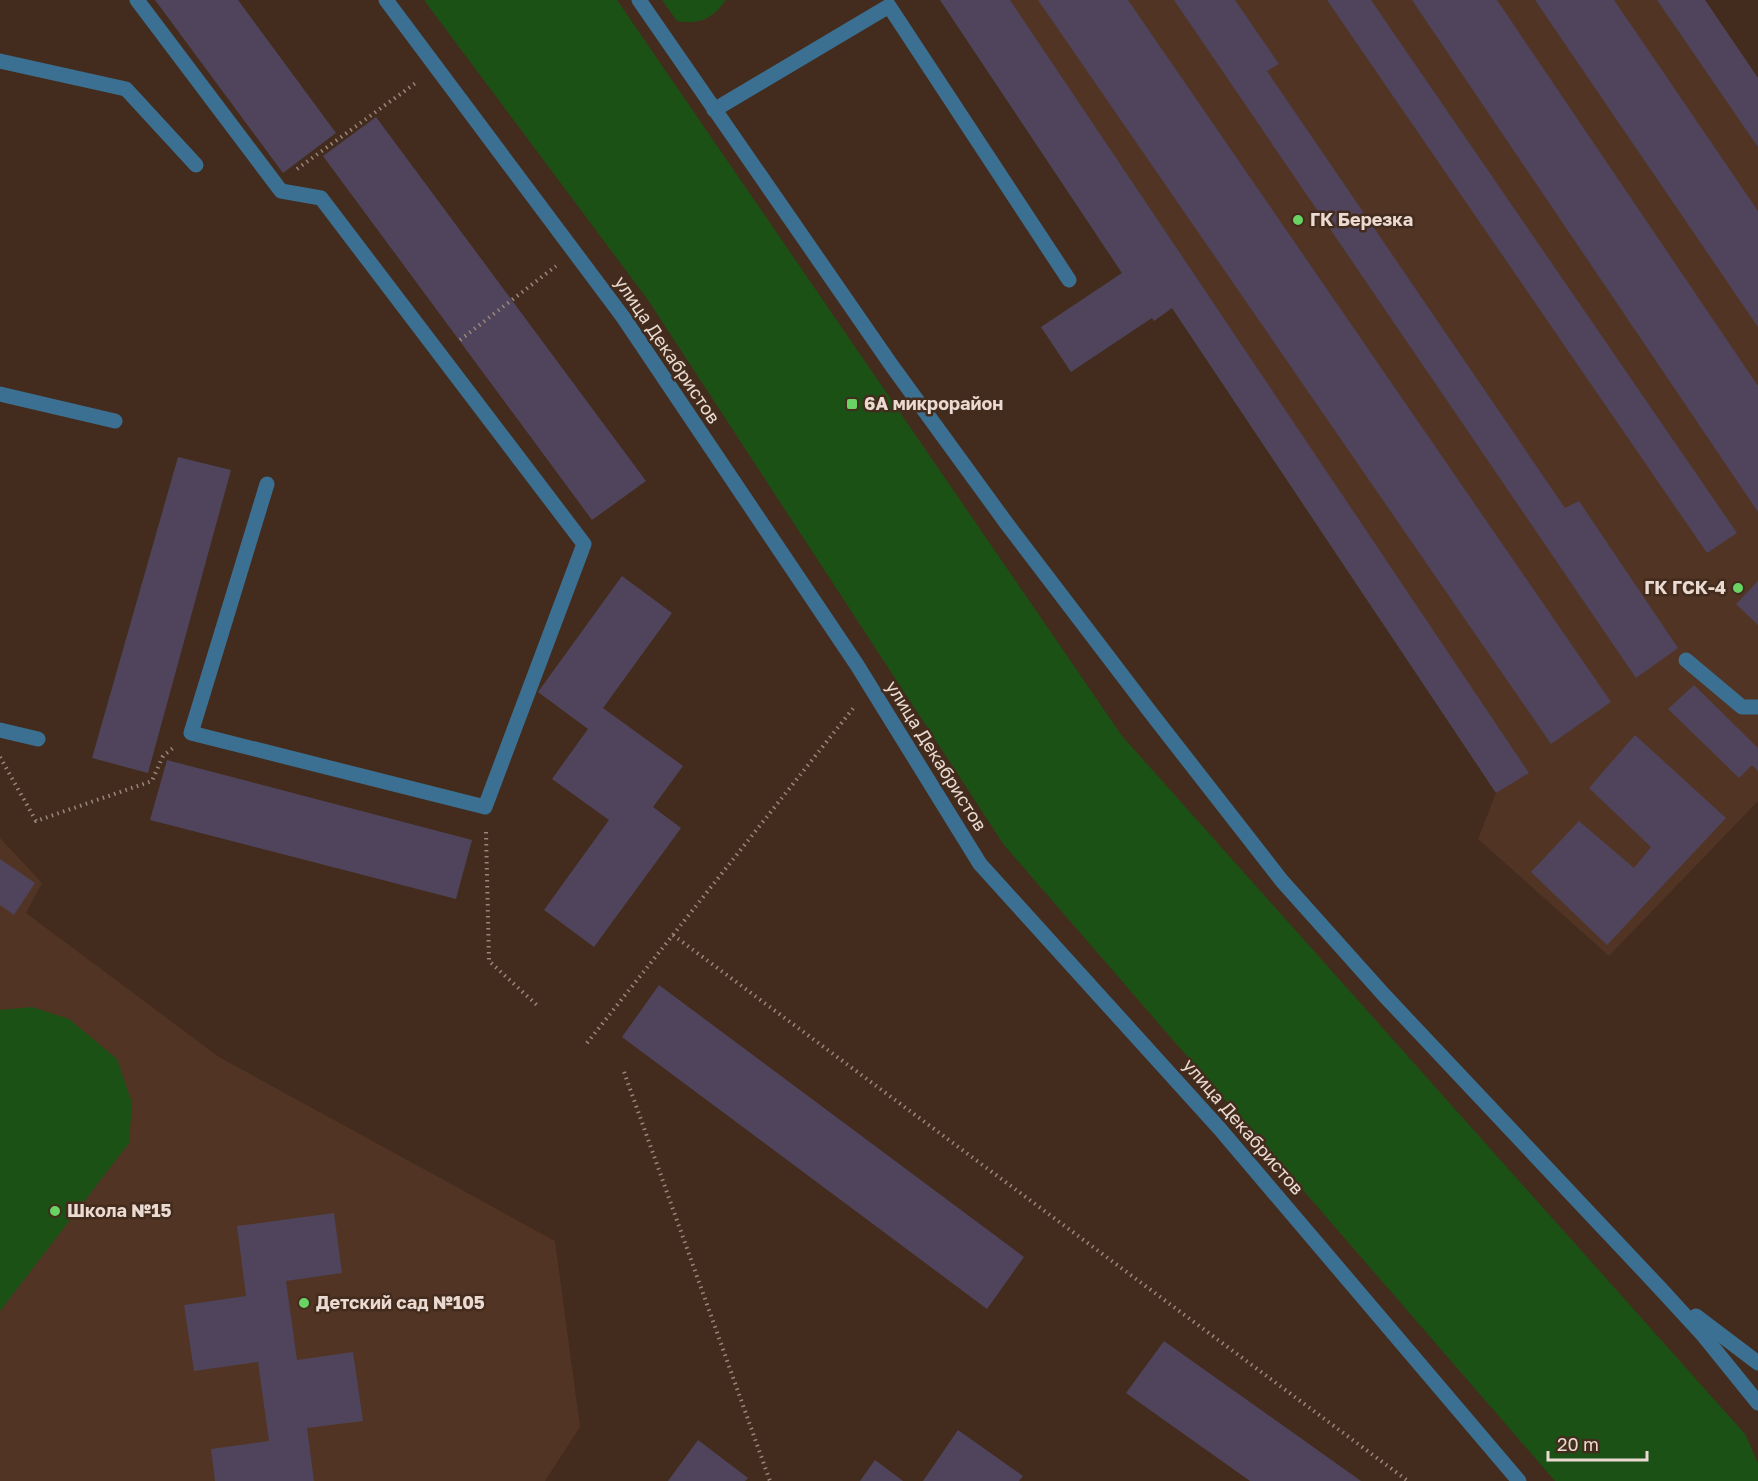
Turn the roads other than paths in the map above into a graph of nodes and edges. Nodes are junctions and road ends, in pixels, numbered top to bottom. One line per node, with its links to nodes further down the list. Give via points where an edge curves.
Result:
1 (138, 0): 10 (street, via 280,191 321,198 584,544 485,807 191,734)
2 (386, 0): 18 (street, улица Декабристов, via 623,317 857,665 980,864 1219,1128)
3 (639, 0): 5 (street)
4 (0, 61): 6 (street, via 126,89)
5 (714, 110): 7 (street, via 889,6); 15 (street, via 1007,524 1282,881)
6 (196, 165)
7 (1069, 280)
8 (0, 394): 9 (street)
9 (115, 422)
10 (267, 484)
11 (1686, 660): 12 (street, via 1742,707)
12 (1758, 707)
13 (0, 730): 14 (street)
14 (38, 739)
15 (1658, 1286): 16 (street); 17 (street)
16 (1758, 1363)
17 (1758, 1403)
18 (1519, 1481)

